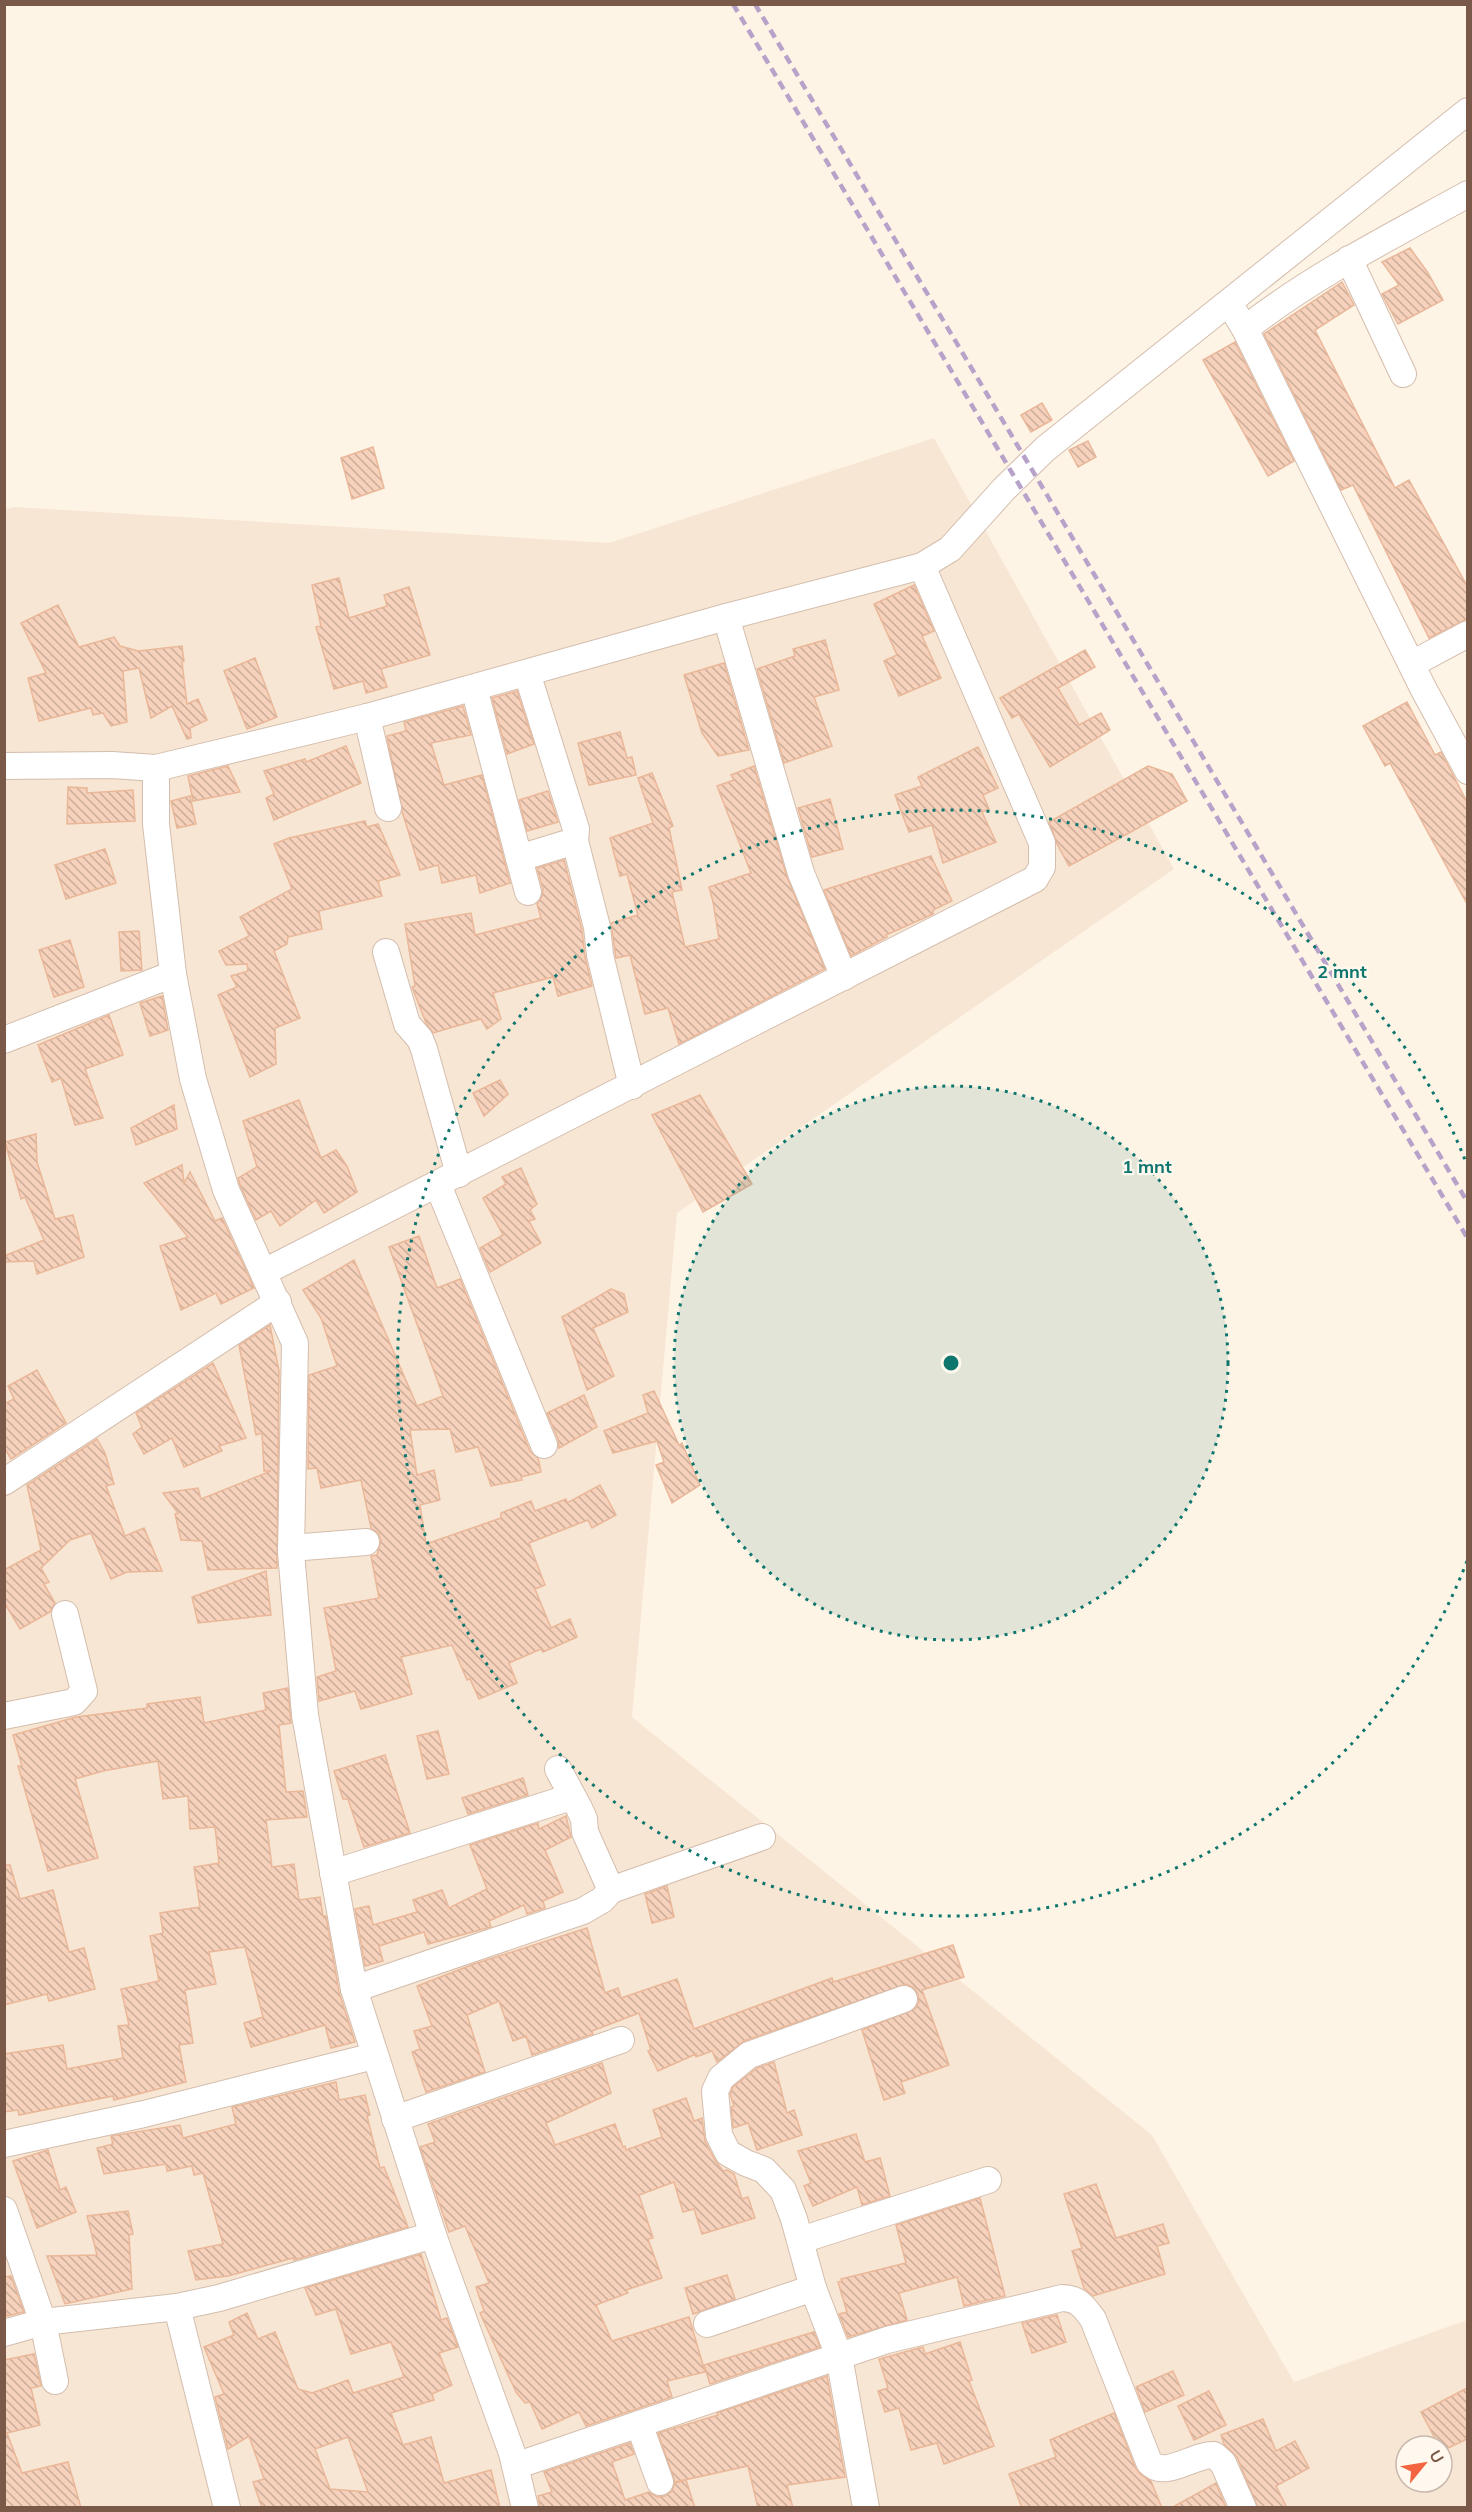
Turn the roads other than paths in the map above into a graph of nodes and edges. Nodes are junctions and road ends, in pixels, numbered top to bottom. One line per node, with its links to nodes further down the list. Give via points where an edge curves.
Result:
1 (1467, 111): 4 (street)
2 (1467, 194): 3 (street)
3 (1349, 259): 5 (street); 6 (street)
4 (1229, 303): 5 (street); 7 (street, via 1045,449 950,549)
5 (1245, 328): 11 (street)
6 (1403, 374)
7 (922, 566): 8 (street); 23 (street, via 1042,843 1042,867 1035,879)
8 (726, 617): 10 (street); 23 (street, via 804,881)
9 (1467, 634): 11 (street)
10 (527, 673): 12 (street); 18 (street, via 576,829)
11 (1417, 674): 14 (street)
12 (474, 688): 13 (street); 19 (street)
13 (367, 717): 16 (street); 17 (street)
14 (1464, 758)
15 (4, 766): 16 (street)
16 (156, 768): 22 (street, via 156,824)
17 (388, 808)
18 (575, 841): 19 (street); 25 (street)
19 (519, 858): 20 (street)
20 (528, 892)
21 (386, 952): 26 (street, via 407,1024 424,1049)
22 (173, 974): 24 (street); 27 (street, via 193,1079 216,1163)
23 (844, 977): 25 (street)
24 (4, 1040)
25 (632, 1086): 26 (street)
26 (449, 1180): 27 (street); 29 (street)
27 (264, 1272): 28 (street)
28 (278, 1302): 30 (street); 32 (street, via 295,1343)
29 (544, 1445)
30 (4, 1482)
31 (366, 1542): 32 (street)
32 (291, 1548): 38 (street, via 305,1715)
33 (65, 1614): 34 (street, via 82,1695 74,1701)
34 (4, 1716)
35 (558, 1769): 36 (street)
36 (572, 1797): 38 (street); 39 (street)
37 (762, 1837): 39 (street)
38 (333, 1873): 40 (street)
39 (611, 1890): 40 (street, via 583,1911)
40 (354, 1989): 43 (street)
41 (904, 1999): 49 (street, via 749,2055 721,2078 715,2091 719,2135 728,2153 764,2170 783,2190)
42 (621, 2040): 44 (street)
43 (374, 2056): 44 (street); 45 (street, via 144,2114)
44 (395, 2119): 48 (street)
45 (4, 2144)
46 (988, 2180): 49 (street)
47 (4, 2210): 52 (street)
48 (433, 2235): 51 (street); 58 (street)
49 (801, 2240): 50 (street)
50 (813, 2288): 53 (street); 55 (street)
51 (177, 2307): 52 (street); 60 (street)
52 (43, 2322): 54 (street); 56 (street)
53 (708, 2324)
54 (4, 2333)
55 (839, 2356): 57 (street); 62 (street); 63 (street, via 887,2340 1072,2298 1093,2319 1149,2462 1162,2470 1214,2455 1223,2463)
56 (55, 2380)
57 (639, 2424): 58 (street); 59 (street)
58 (515, 2466): 61 (street)
59 (660, 2482)
60 (226, 2508)
61 (525, 2508)
62 (866, 2508)
63 (1243, 2508)

